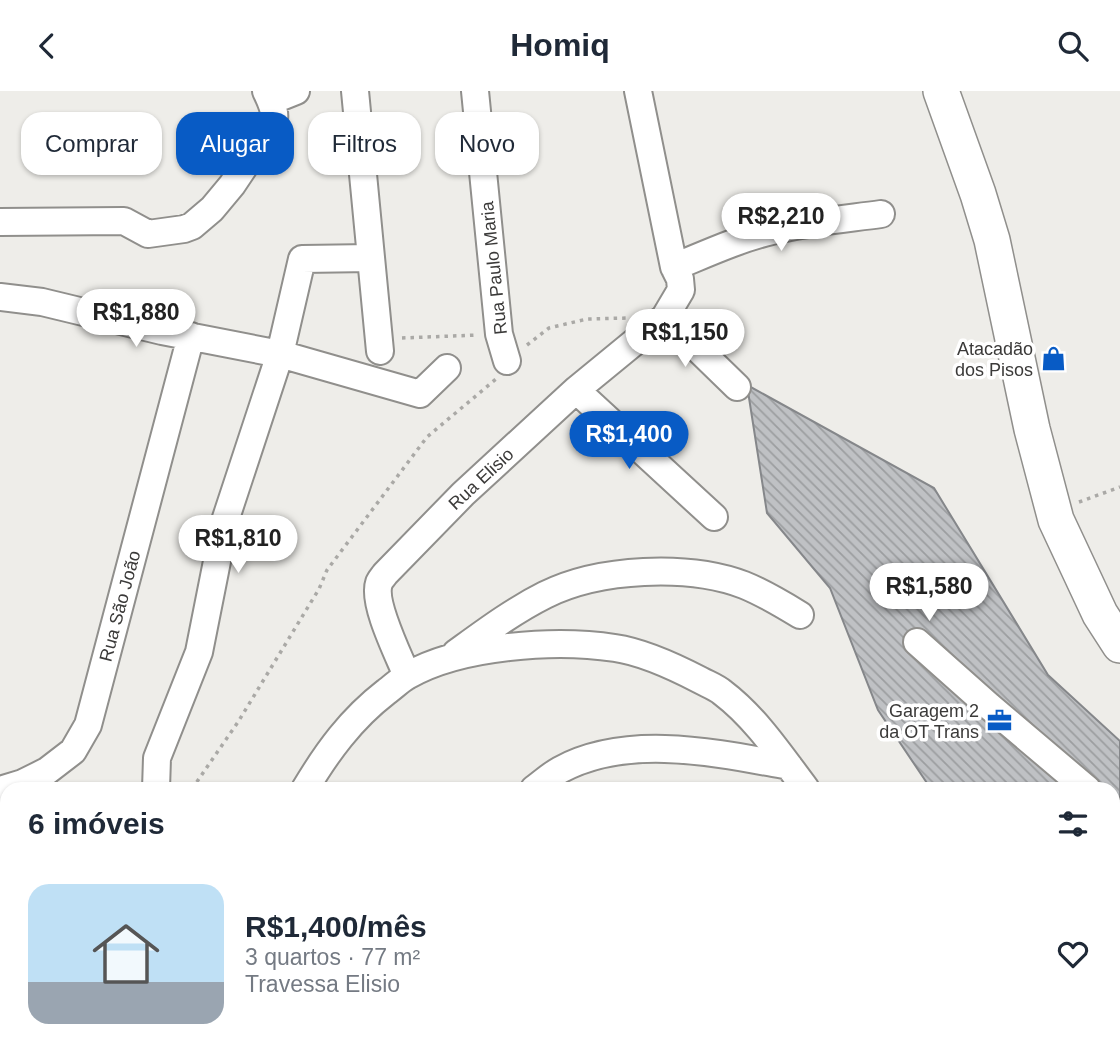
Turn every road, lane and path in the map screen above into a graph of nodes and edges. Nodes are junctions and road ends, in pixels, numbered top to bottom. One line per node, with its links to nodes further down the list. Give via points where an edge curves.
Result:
1 (296, 91): 6 (street)
2 (355, 91): 9 (street)
3 (475, 91): 13 (street, Rua Paulo Maria)
4 (638, 91): 10 (street)
5 (941, 91): 22 (main road, via 992,240)
6 (269, 96): 8 (street, via 275,120 232,185 192,226 148,234 124,221)
7 (881, 214): 10 (street, via 769,231)
8 (0, 222)
9 (371, 258): 15 (street); 16 (street, via 302,260)
10 (674, 267): 12 (street, via 681,290)
11 (0, 297): 14 (street, via 42,302)
12 (672, 306): 17 (path, via 549,328); 19 (street); 20 (street, Rua Elisio)
13 (499, 334): 15 (path); 17 (street, Rua Paulo Maria)
14 (191, 336): 16 (street); 30 (street, Rua São João, via 88,725 74,751)
15 (379, 345)
16 (280, 354): 18 (street, via 420,394); 31 (street, via 225,521 199,652 157,758)
17 (507, 361): 32 (path, via 496,379 427,437 327,570)
18 (447, 368)
19 (737, 387)
20 (576, 390): 23 (street); 28 (street, Rua Elisio, via 463,494 378,584 381,611)
21 (1120, 487): 22 (path)
22 (1053, 509): 26 (main road, via 1100,614)
23 (714, 517)
24 (800, 615): 27 (street, via 769,595 715,577 644,572 603,577 547,594)
25 (916, 642): 36 (street)
26 (1120, 645)
27 (449, 658): 28 (street); 29 (street, via 556,644 617,649 672,666 722,692 753,720)
28 (407, 676): 33 (street, via 346,729)
29 (789, 767): 34 (street, via 715,753 649,749 585,759); 35 (street)
30 (25, 782)
31 (156, 782)
32 (197, 782)
33 (308, 782)
34 (543, 782)
35 (801, 782)
36 (1079, 782)

